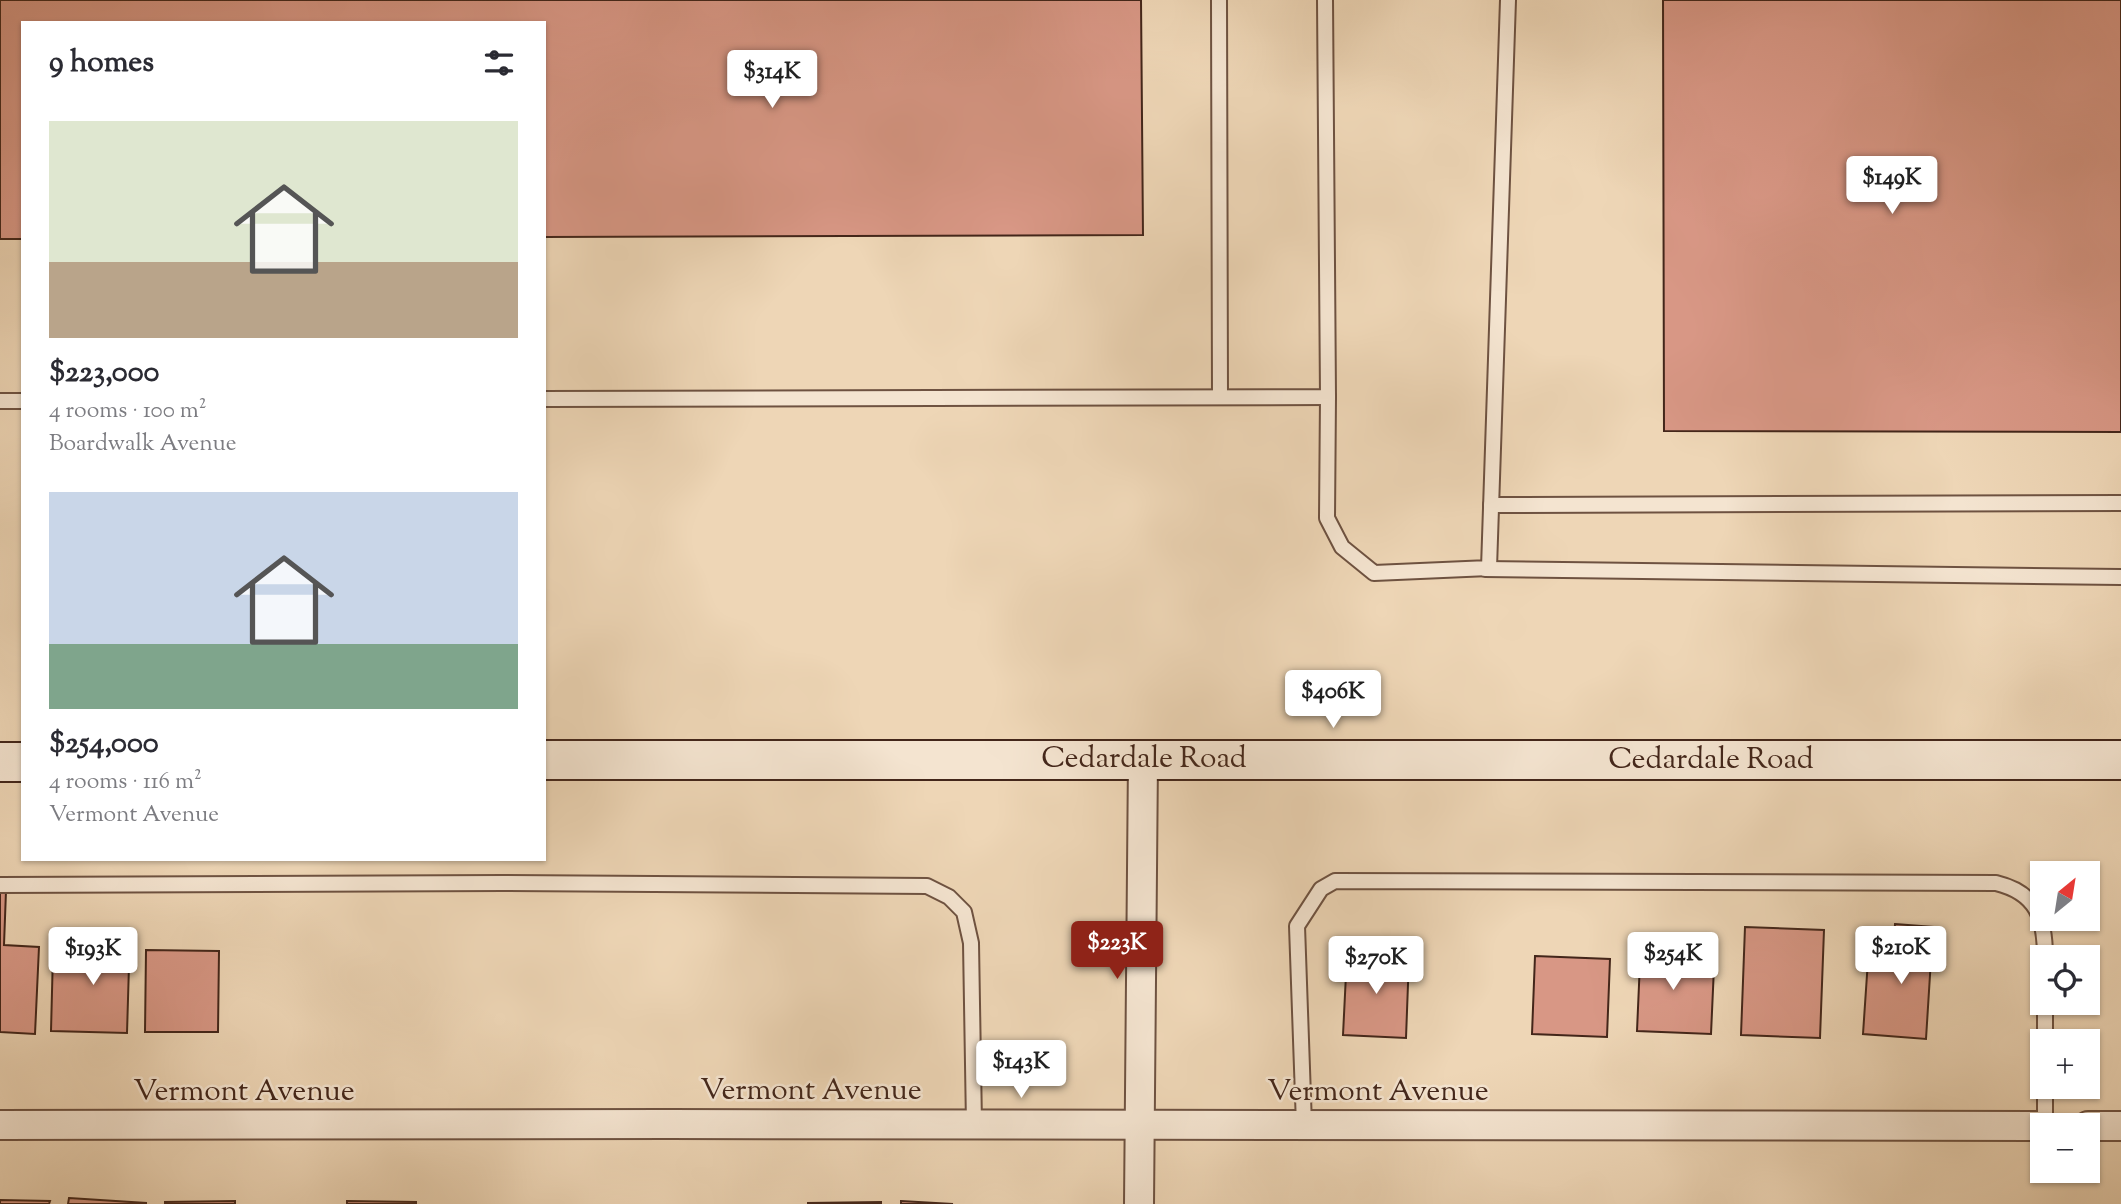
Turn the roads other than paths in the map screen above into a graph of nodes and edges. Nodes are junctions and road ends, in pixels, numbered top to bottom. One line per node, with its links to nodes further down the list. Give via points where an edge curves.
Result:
1 (1219, 0): 4 (lane)
2 (1325, 0): 5 (lane)
3 (1508, 0): 10 (lane)
4 (1220, 397): 5 (lane); 6 (lane)
5 (1328, 397): 11 (lane, via 1327,517 1342,547 1374,573)
6 (546, 399)
7 (0, 401): 8 (lane)
8 (21, 401)
9 (2121, 503): 10 (lane)
10 (1491, 505): 11 (lane, via 1489,568)
11 (1485, 569): 12 (lane)
12 (2121, 577)
13 (1143, 759): 14 (street, Cedardale Road); 15 (street, Cedardale Road); 22 (street)
14 (546, 760)
15 (2121, 760)
16 (0, 762): 17 (street)
17 (21, 762)
18 (0, 885): 20 (lane, via 927,886 949,897 964,912 971,943)
19 (2045, 945): 23 (lane, via 2039,912 2028,898 1996,883 1335,881 1321,889 1297,926)
20 (974, 1124): 21 (street, Vermont Avenue); 22 (street, Vermont Avenue)
21 (0, 1125)
22 (1140, 1125): 23 (street, Vermont Avenue); 27 (street)
23 (1304, 1125): 24 (street, Vermont Avenue)
24 (2030, 1126)
25 (2100, 1126): 26 (street)
26 (2121, 1126)
27 (1139, 1204)

